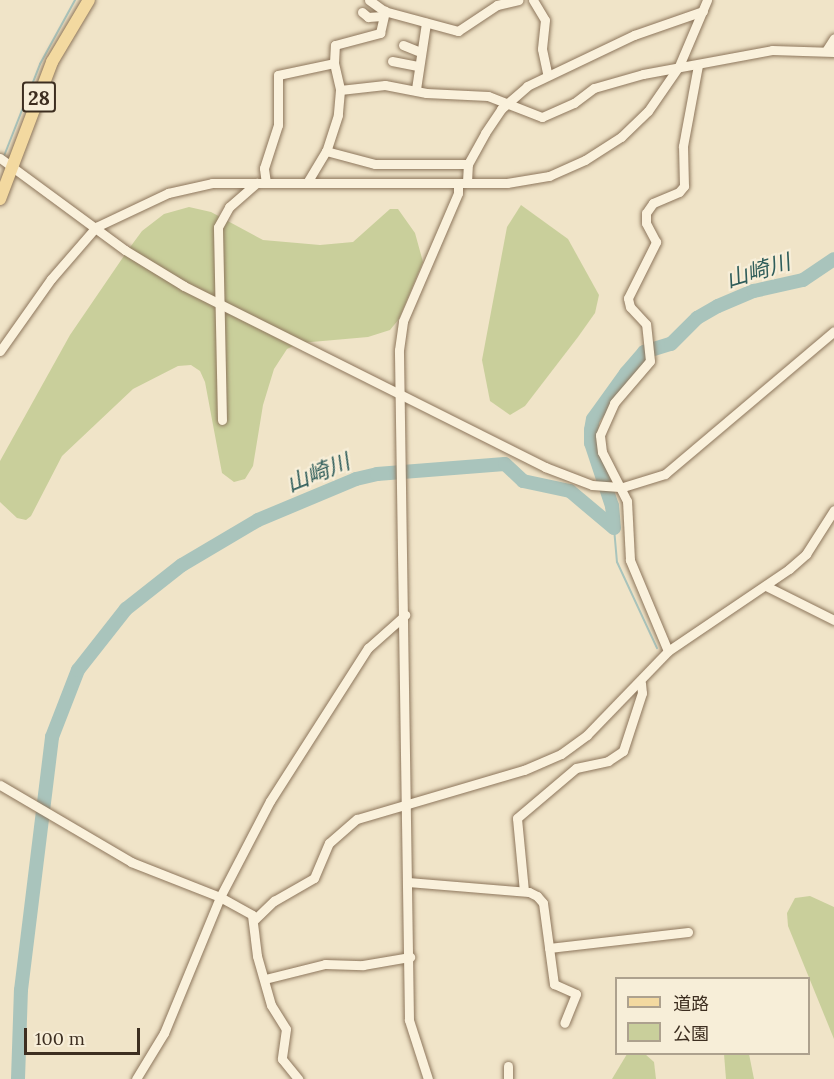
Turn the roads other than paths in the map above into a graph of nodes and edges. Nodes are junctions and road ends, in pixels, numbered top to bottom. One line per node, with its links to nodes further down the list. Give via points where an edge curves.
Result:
1 (89, 0): 25 (main road, 28, via 52,62)
2 (369, 0): 8 (street)
3 (518, 0): 9 (street, via 492,8 459,31)
4 (533, 0): 19 (street, via 545,20 542,49)
5 (707, 0): 6 (street)
6 (703, 11): 18 (street); 19 (street, via 648,28)
7 (362, 12): 8 (street, via 368,17)
8 (383, 13): 9 (street, via 404,14); 15 (street, via 378,35 335,45)
9 (426, 23): 13 (street)
10 (834, 38): 12 (street)
11 (403, 45): 13 (street)
12 (830, 51): 16 (street, via 772,50)
13 (420, 52): 17 (street)
14 (392, 61): 17 (street)
15 (334, 63): 21 (street); 28 (street, via 278,75 278,125)
16 (698, 65): 18 (street); 37 (street, via 683,146 684,186 680,192 648,208 646,223 656,242 628,298 630,307 646,324 648,366 620,395 605,417 600,435 602,452)
17 (418, 66): 20 (street)
18 (677, 70): 22 (street, via 609,82 551,116 532,116); 27 (street, via 635,124 585,160 530,179)
19 (548, 73): 22 (street)
20 (416, 89): 21 (street, via 385,85); 22 (street, via 426,93 488,96)
21 (340, 90): 23 (street, via 338,116)
22 (507, 102): 26 (street)
23 (327, 151): 26 (street, via 375,165); 29 (street)
24 (0, 158): 25 (street)
25 (13, 164): 30 (main road, 28); 31 (street)
26 (468, 164): 27 (street)
27 (463, 182): 29 (street); 35 (street, via 403,321)
28 (262, 183): 29 (street); 31 (street, via 212,183 168,193); 32 (street, via 219,219)
29 (307, 183)
30 (0, 199)
31 (96, 227): 32 (street, via 150,267); 34 (street, via 51,279)
32 (222, 305): 35 (street); 36 (street)
33 (834, 331): 37 (street, via 680,464 646,482)
34 (0, 351)
35 (400, 394): 37 (street, via 546,466 602,486); 40 (street)
36 (222, 420)
37 (620, 487): 42 (street, via 627,501 630,560)
38 (834, 510): 39 (street, via 806,554)
39 (766, 586): 41 (street); 42 (street)
40 (405, 615): 45 (street); 48 (street, via 368,648 270,801)
41 (834, 620)
42 (668, 651): 43 (street)
43 (641, 683): 45 (street, via 587,735 561,754 524,770); 47 (street, via 642,693 623,751 608,761 576,768 517,818)
44 (0, 785): 48 (street, via 131,862)
45 (409, 803): 46 (street); 49 (street, via 350,824 329,843 314,878 274,901)
46 (408, 882): 47 (street); 52 (street)
47 (524, 891): 51 (street, via 543,903)
48 (220, 897): 49 (street, via 247,911); 56 (street, via 169,1024)
49 (254, 920): 53 (street, via 256,956)
50 (688, 932): 51 (street)
51 (549, 948): 54 (street, via 554,984 576,994)
52 (410, 957): 53 (street, via 363,965 325,964); 58 (street, via 410,1031)
53 (265, 979): 57 (street, via 271,1005 286,1029 283,1063)
54 (564, 1023)
55 (508, 1066): 59 (street)
56 (136, 1079)
57 (298, 1079)
58 (428, 1079)
59 (508, 1079)

